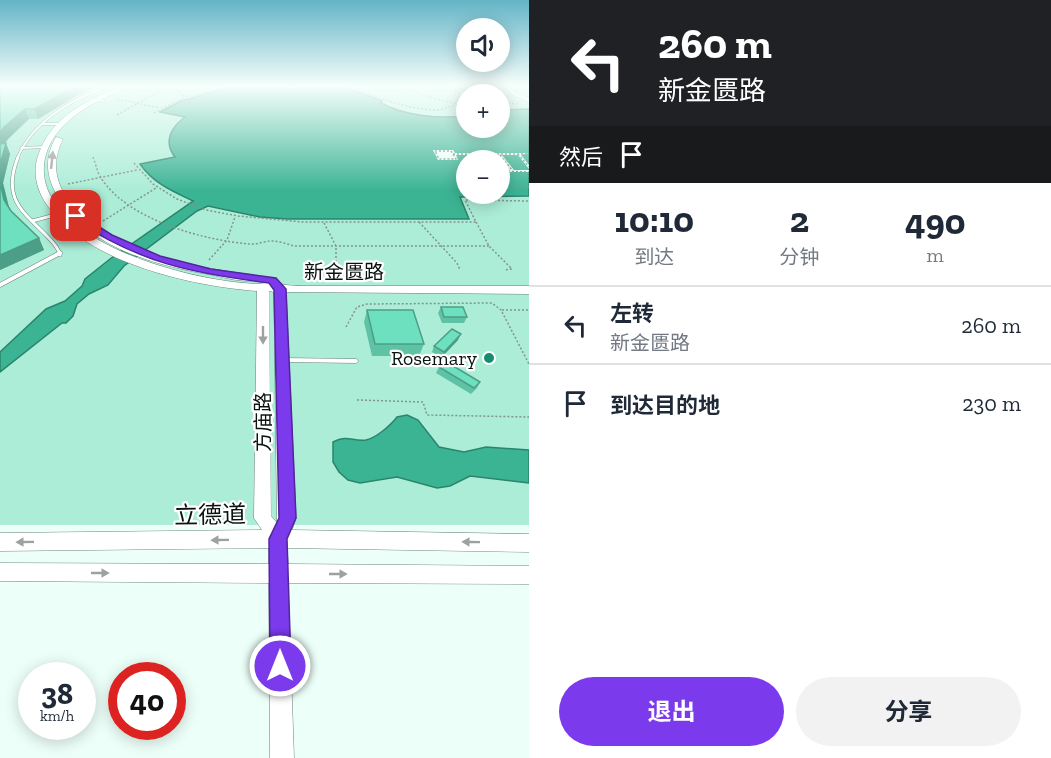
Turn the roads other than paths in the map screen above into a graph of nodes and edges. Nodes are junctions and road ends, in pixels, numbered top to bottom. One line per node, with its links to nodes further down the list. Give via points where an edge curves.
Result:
1 (46, 120): 4 (lane)
2 (67, 120): 5 (street)
3 (75, 120): 8 (street, one-way to 3, via 55,146)
4 (43, 123): 5 (lane); 7 (lane)
5 (61, 124): 6 (street)
6 (45, 147): 7 (lane); 8 (street, via 39,168)
7 (21, 148): 10 (lane, via 12,172 14,201)
8 (49, 185): 9 (street, 新金匮路); 11 (street, 新金匮路, via 84,223)
9 (59, 214): 10 (lane); 11 (street, 新金匮路, via 86,236)
10 (32, 222): 13 (lane, via 56,244 61,254)
11 (121, 250): 14 (street, 新金匮路, via 158,270 195,279)
12 (529, 282): 14 (street, 新金匮路)
13 (0, 285)
14 (272, 286): 15 (street, 新金匮路); 16 (street, 方庙路); 18 (street, 方庙路, one-way to 18, via 263,518)
15 (529, 290)
16 (283, 360): 17 (lane); 18 (street, 方庙路, via 287,518)
17 (356, 361)
18 (278, 539): 19 (street, 立德道, one-way to 19); 20 (street, 立德道, one-way to 18); 22 (street, 方庙路)
19 (0, 542)
20 (529, 543)
21 (0, 572): 22 (street, one-way to 22)
22 (277, 573): 23 (street, one-way to 23); 24 (street, 方庙路); 25 (street, 方庙路)
23 (529, 575)
24 (276, 758)
25 (282, 758)

